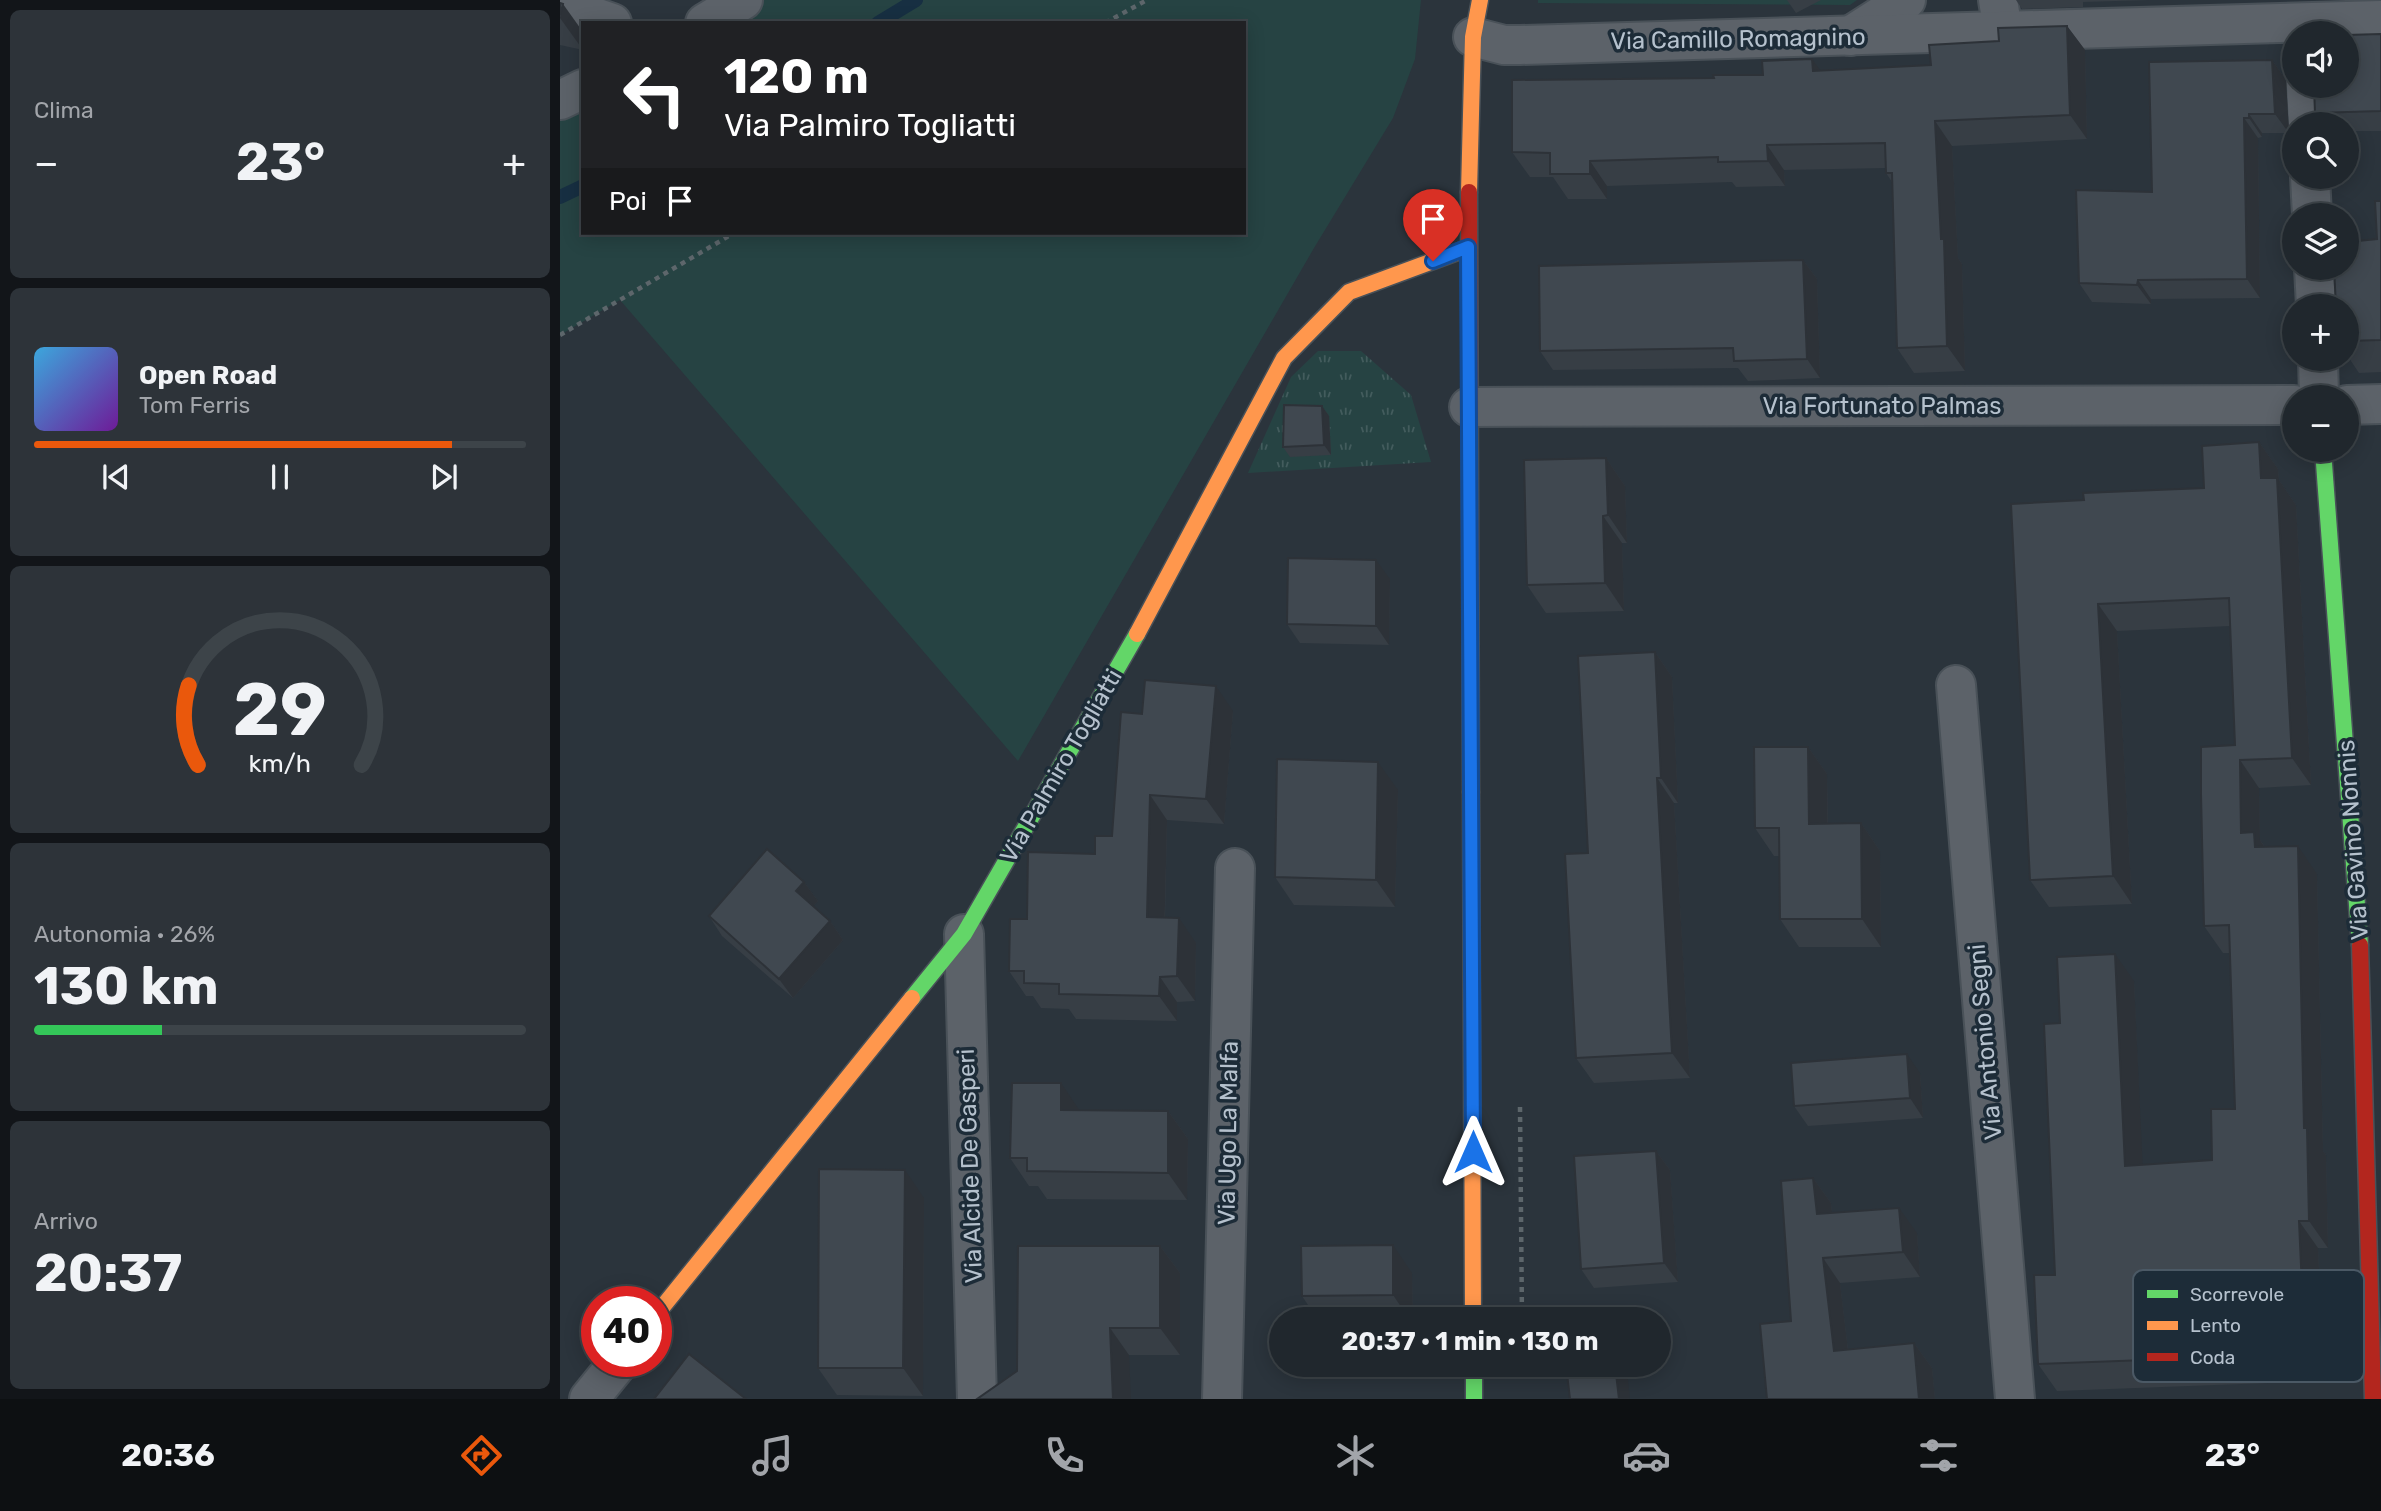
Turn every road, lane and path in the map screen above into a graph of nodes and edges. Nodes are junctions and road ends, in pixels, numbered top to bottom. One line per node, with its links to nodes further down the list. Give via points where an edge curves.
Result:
1 (743, 0): 10 (street)
2 (1147, 0): 11 (path)
3 (1466, 0): 15 (street)
4 (1480, 0): 15 (street)
5 (1906, 0): 14 (street)
6 (560, 5): 9 (street)
7 (2000, 16): 13 (street, Via Camillo Romagnino); 14 (street, Via Camillo Romagnino)
8 (2381, 20): 12 (street, Via Camillo Romagnino)
9 (606, 21)
10 (708, 21)
11 (1109, 21)
12 (2359, 22)
13 (2282, 26)
14 (1850, 36): 15 (street, Via Camillo Romagnino, via 1512,45)
15 (1474, 37): 19 (street)
16 (581, 90): 17 (street)
17 (560, 100)
18 (731, 235): 20 (path)
19 (1468, 247): 24 (street); 29 (street, Via Palmiro Togliatti, via 1349,292 1284,358 1126,654)
20 (560, 335)
21 (2381, 404): 23 (street)
22 (2282, 405): 24 (street, Via Fortunato Palmas)
23 (2359, 405)
24 (1469, 407): 31 (street)
25 (2324, 462): 28 (street, Via Gavino Nonnis)
26 (1956, 685): 38 (street, Via Antonio Segni)
27 (1235, 868): 36 (street, Via Ugo La Malfa)
28 (2370, 911): 39 (street, Via Gavino Nonnis)
29 (964, 934): 30 (street, Via Palmiro Togliatti); 35 (street, Via Alcide De Gasperi)
30 (672, 1295)
31 (1473, 1307)
32 (607, 1377): 34 (street)
33 (1474, 1377): 37 (street)
34 (589, 1399)
35 (977, 1399)
36 (1222, 1399)
37 (1474, 1399)
38 (2015, 1399)
39 (2373, 1399)

